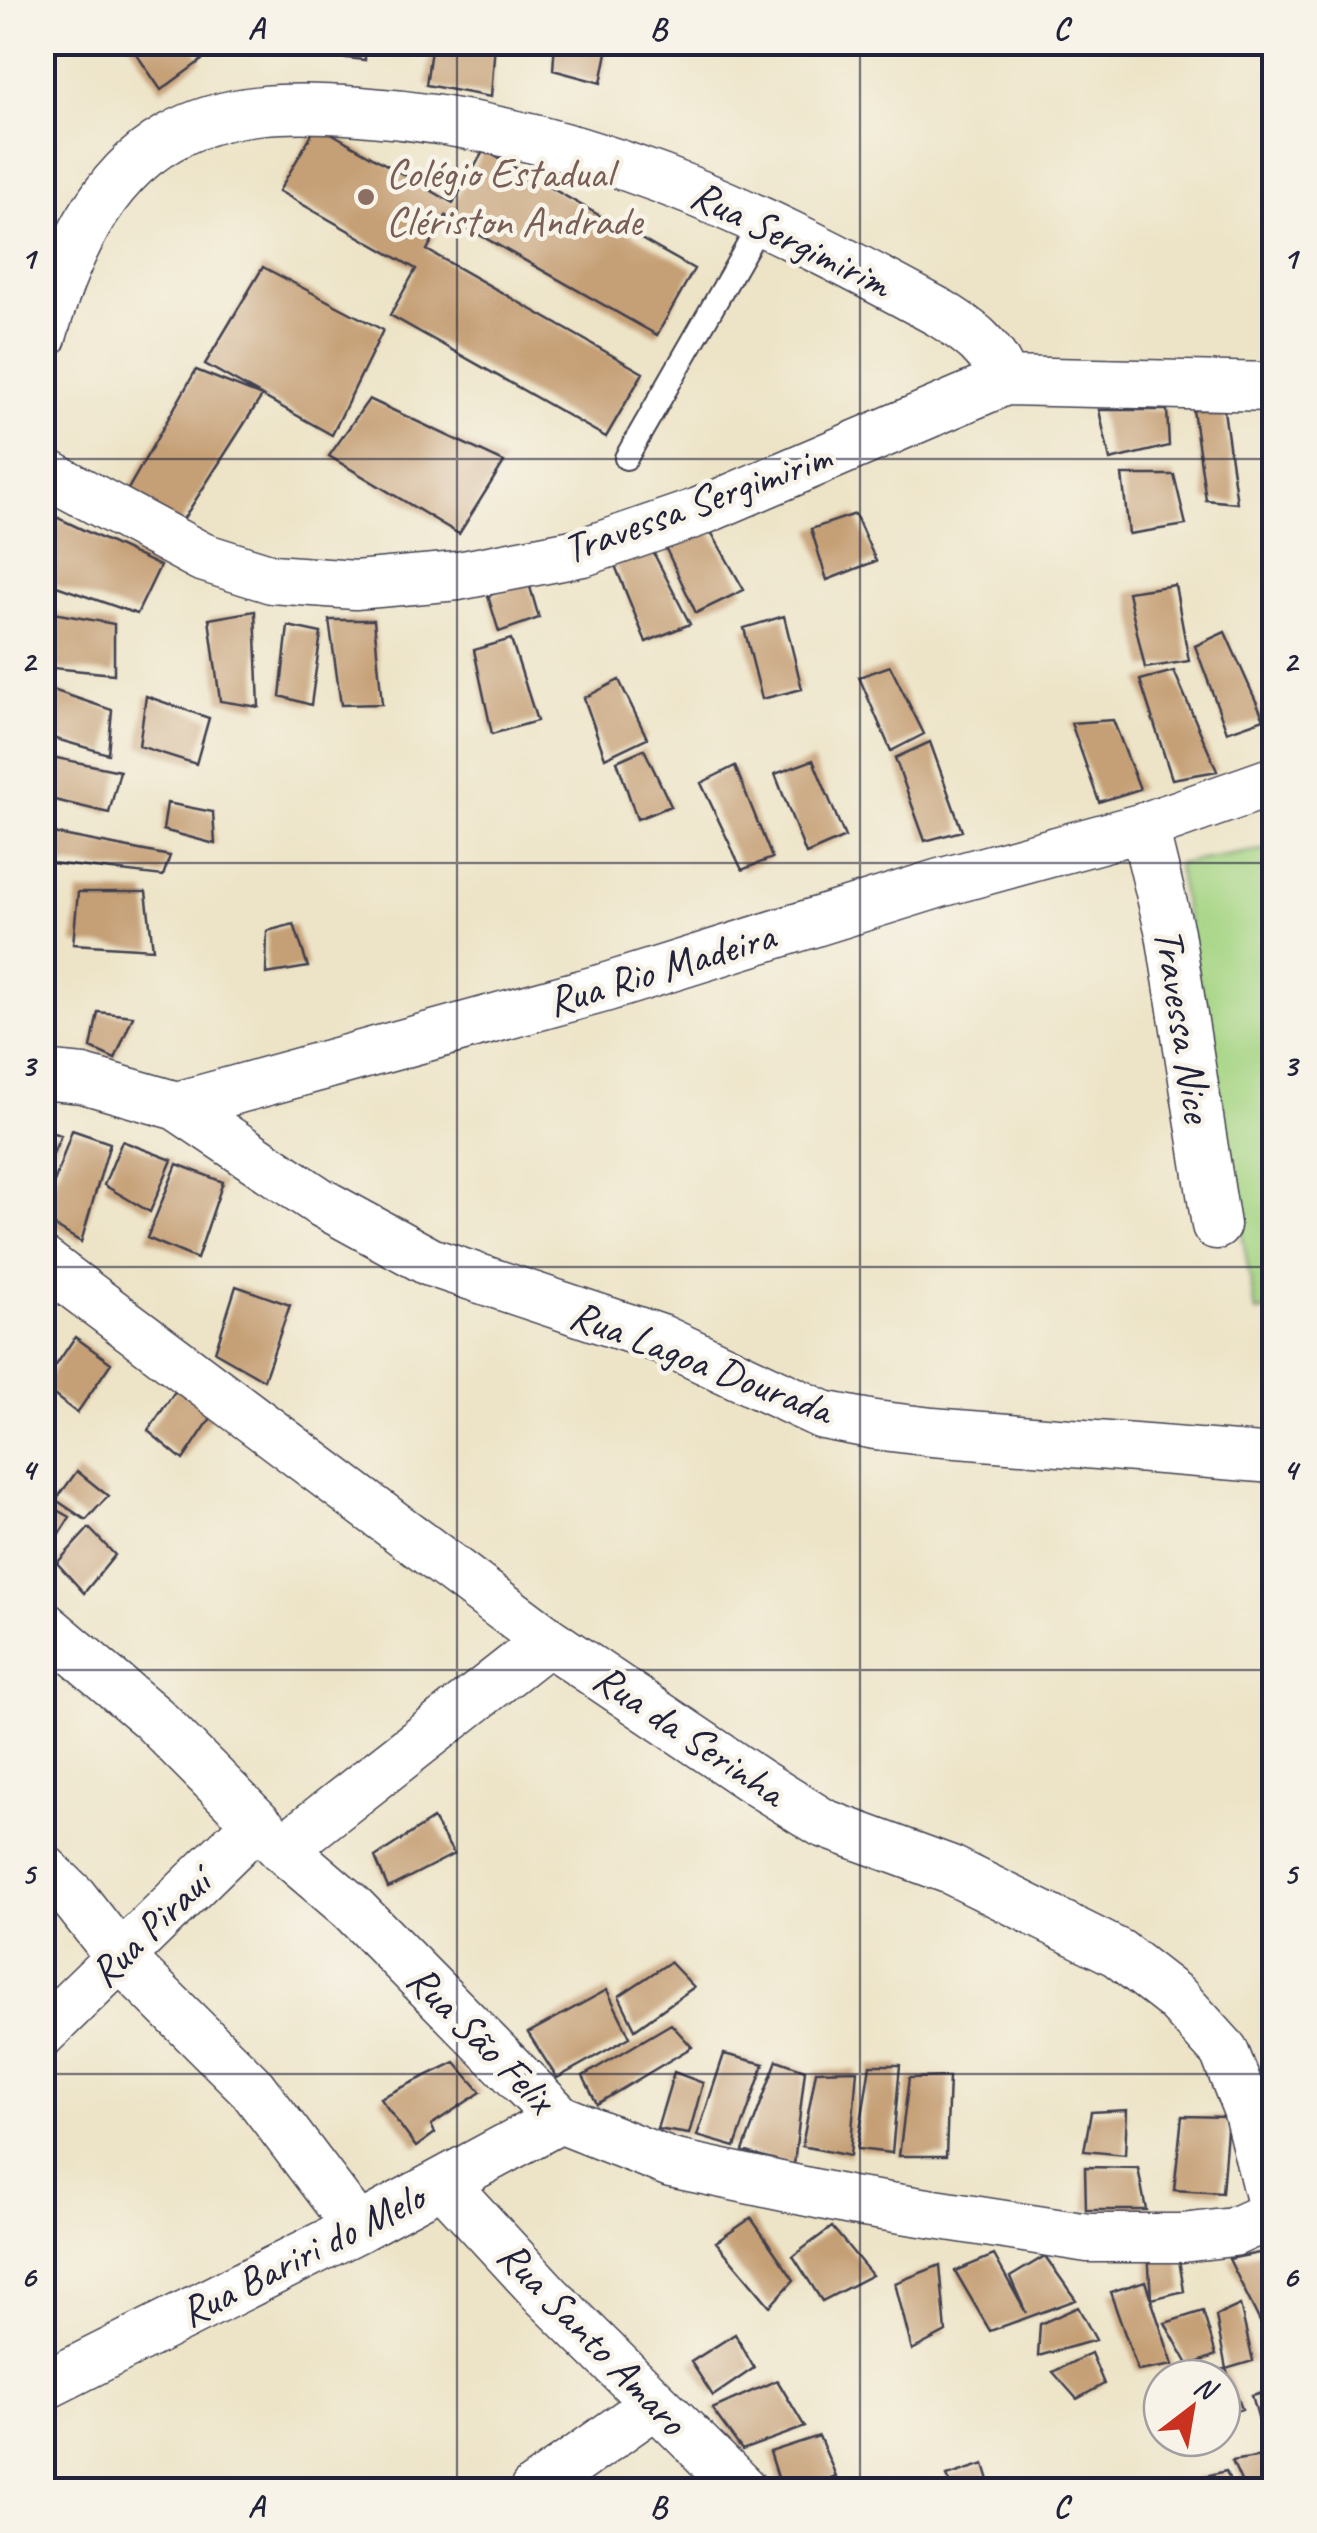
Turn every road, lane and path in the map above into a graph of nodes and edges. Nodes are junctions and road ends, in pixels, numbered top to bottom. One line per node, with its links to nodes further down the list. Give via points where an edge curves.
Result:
1 (762, 222): 2 (street, Rua Sergimirim, via 628,165 510,132 422,116 255,110 212,118 166,140 118,179 56,285); 3 (street, Rua Sergimirim, via 962,326 992,352); 5 (lane)
2 (42, 337)
3 (1004, 380): 4 (street); 6 (street, Travessa Sergimirim, via 699,512 583,552 458,576 354,584 272,579 202,557)
4 (1274, 388)
5 (626, 458)
6 (42, 471)
7 (1274, 781): 8 (street, Rua Rio Madeira)
8 (1144, 827): 10 (street, Rua Rio Madeira, via 604,988); 11 (street, Travessa Nice, via 1170,933)
9 (42, 1075): 10 (street, via 83,1079)
10 (176, 1106): 13 (street, Rua Lagoa Dourada, via 320,1202 430,1262 661,1340 824,1415 932,1432)
11 (1216, 1226)
12 (42, 1261): 15 (street, Rua da Serinha)
13 (1274, 1459)
14 (42, 1624): 16 (street, Rua São Felix, via 153,1718)
15 (548, 1641): 16 (street, Rua Pirauí); 22 (street, Rua da Serinha, via 823,1823 951,1870 1118,1954 1176,1998 1224,2051 1247,2109)
16 (270, 1836): 18 (street, Rua Pirauí); 20 (street, Rua São Felix, via 351,1908)
17 (42, 1867): 18 (street)
18 (120, 1957): 19 (street, Rua Pirauí); 23 (street, via 252,2088)
19 (42, 2033)
20 (560, 2119): 21 (street, Rua Bariri do Melo); 22 (street, Rua São Felix, via 670,2164 851,2202 1088,2238 1233,2232)
21 (443, 2183): 23 (street, Rua Bariri do Melo); 25 (street, Rua Santo Amaro)
22 (1274, 2215)
23 (358, 2228): 24 (street, Rua Bariri do Melo)
24 (42, 2387)
25 (655, 2404): 26 (street); 27 (street, Rua Santo Amaro)
26 (534, 2490)
27 (744, 2490)

